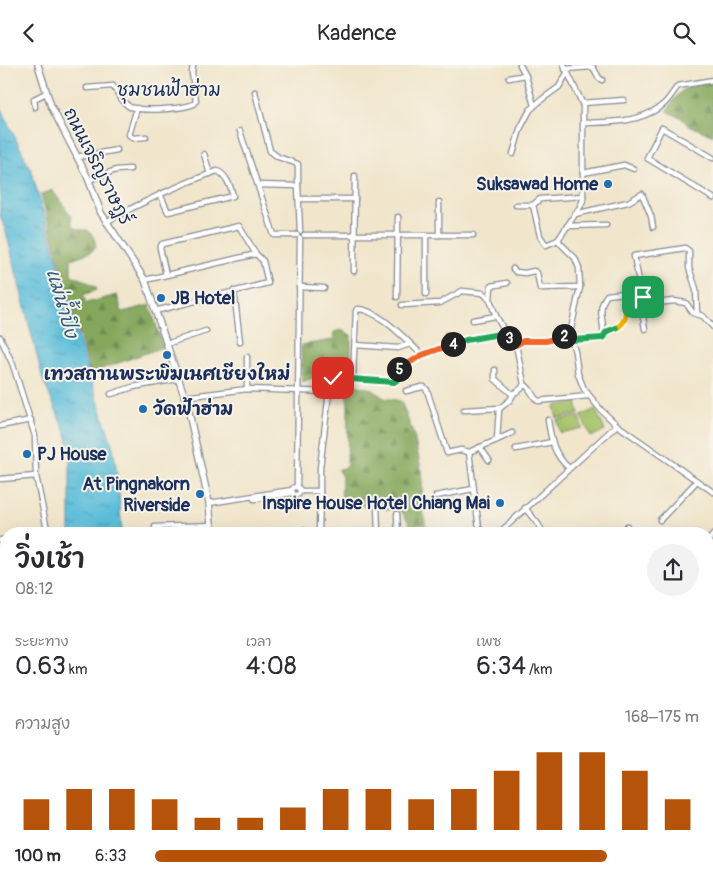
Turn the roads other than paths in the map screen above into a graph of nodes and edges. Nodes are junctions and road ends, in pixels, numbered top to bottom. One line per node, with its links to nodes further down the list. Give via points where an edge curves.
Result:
1 (38, 65): 11 (main road, ถนนเจริญราษฎร์)
2 (193, 65): 16 (street, via 194,104 159,109)
3 (520, 65): 5 (street)
4 (566, 69): 7 (street, via 593,67); 13 (street); 14 (street, via 559,87)
5 (525, 75): 6 (street); 14 (street)
6 (509, 78)
7 (602, 80)
8 (713, 80): 17 (street, via 678,86 660,107 638,117)
9 (87, 88): 16 (street, via 113,85 121,99)
10 (256, 92): 32 (street, via 270,151 298,164)
11 (46, 93): 15 (street, via 34,99); 23 (main road, ถนนเจริญราษฎร์)
12 (624, 100): 13 (street)
13 (582, 103): 17 (street)
14 (534, 106): 22 (street, via 520,129)
15 (35, 107)
16 (136, 108): 19 (street, via 130,136)
17 (583, 123): 27 (street)
18 (240, 131): 31 (street)
19 (146, 137)
20 (117, 150): 23 (street)
21 (204, 153): 28 (street)
22 (513, 154)
23 (78, 157): 30 (main road, ถนนเจริญราษฎร์)
24 (713, 157): 35 (street, via 662,129 647,158)
25 (130, 169): 30 (street)
26 (634, 169): 27 (street, via 624,165)
27 (583, 173): 34 (street)
28 (210, 174): 33 (street); 33 (street, via 221,172 233,196 168,212)
29 (355, 176): 37 (street)
30 (89, 179): 43 (main road, ถนนเจริญราษฎร์)
31 (258, 185): 32 (street); 47 (street, via 274,235)
32 (298, 186): 36 (street)
33 (160, 194): 43 (street)
34 (583, 196): 40 (street, via 540,199); 41 (street)
35 (713, 198)
36 (299, 199): 37 (street); 47 (street)
37 (354, 199): 48 (street)
38 (439, 202): 51 (street)
39 (516, 205): 40 (street)
40 (534, 205): 53 (street, via 540,236 546,245)
41 (575, 214): 44 (street); 46 (street, via 628,203 642,194)
42 (398, 217): 49 (street)
43 (106, 222): 58 (main road, ถนนเจริญราษฎร์)
44 (567, 225): 45 (street); 53 (street)
45 (606, 225)
46 (653, 227)
47 (300, 235): 48 (street); 60 (street)
48 (354, 235): 49 (street); 56 (street)
49 (398, 235): 50 (street); 66 (street)
50 (426, 235): 51 (street); 65 (street)
51 (439, 235): 52 (street)
52 (473, 235)
53 (558, 239): 61 (street, via 575,258)
54 (256, 254): 57 (street); 57 (street, via 239,226 162,244 160,249); 63 (street, via 263,261 268,283)
55 (513, 269): 61 (street, via 537,273 540,288)
56 (354, 271)
57 (166, 275): 58 (street)
58 (145, 280): 71 (main road, ถนนเจริญราษฎร์)
59 (507, 283): 68 (street, via 491,286)
60 (299, 287): 62 (street); 97 (street)
61 (580, 287): 82 (street, via 570,328)
62 (324, 288)
63 (234, 291): 71 (street); 83 (street)
64 (625, 293): 67 (street, via 638,293); 79 (street, via 626,316 623,323); 79 (street, via 607,295 603,300 601,320)
65 (426, 294)
66 (397, 297)
67 (643, 297): 69 (street); 72 (street, via 634,256 685,249 689,251 689,268 696,289)
68 (490, 299): 70 (street, via 483,293 462,291 440,303); 73 (street)
69 (648, 304): 72 (street, via 686,303); 76 (street, via 642,311)
70 (402, 305)
71 (155, 311): 84 (main road, ถนนเจริญราษฎร์)
72 (696, 314): 75 (street, via 703,316)
73 (496, 316): 74 (street); 78 (street)
74 (473, 319)
75 (713, 327)
76 (645, 329)
77 (206, 331): 84 (street)
78 (505, 333): 87 (street); 88 (street)
79 (604, 334): 82 (street, via 603,338)
80 (447, 335): 88 (street)
81 (0, 337): 106 (street)
82 (571, 337): 87 (street, via 523,341); 101 (street, via 578,374)
83 (240, 341)
84 (166, 344): 93 (main road, ถนนเจริญราษฎร์)
85 (410, 344): 86 (street, via 398,348); 86 (street, via 392,327 359,308 356,311); 89 (street)
86 (355, 345): 94 (street, via 352,376)
87 (516, 345): 95 (street)
88 (449, 346): 89 (street)
89 (422, 355): 94 (street, via 397,370 394,382)
90 (247, 357): 96 (street)
91 (494, 370): 100 (street, via 495,379)
92 (333, 378): 94 (street)
93 (178, 379): 99 (street); 102 (main road, ถนนเจริญราษฎร์)
94 (355, 379)
95 (524, 384): 100 (street); 101 (street, via 531,388 538,401)
96 (247, 389): 97 (street); 102 (street)
97 (298, 390): 122 (street); 124 (street, via 329,392)
98 (406, 391): 116 (street, via 422,387 427,390 447,453)
99 (111, 394)
100 (513, 395): 103 (street)
101 (588, 396): 105 (street)
102 (184, 397): 128 (main road, ถนนเจริญราษฎร์)
103 (500, 408): 104 (street); 112 (street)
104 (464, 410)
105 (606, 415): 108 (street); 110 (street)
106 (31, 420): 109 (street); 119 (street, via 35,436)
107 (548, 420): 113 (street)
108 (617, 425): 110 (street); 121 (street)
109 (0, 426)
110 (610, 431): 118 (street)
111 (512, 433): 112 (street)
112 (497, 440): 114 (street)
113 (552, 442): 115 (street); 118 (street, via 561,461)
114 (480, 447): 116 (street); 117 (street)
115 (516, 449)
116 (469, 452): 123 (street)
117 (489, 460)
118 (569, 468): 129 (street)
119 (36, 476): 120 (street); 133 (street)
120 (0, 479)
121 (697, 481): 125 (street); 131 (street)
122 (295, 488): 124 (street); 128 (street)
123 (474, 489): 126 (street); 138 (street)
124 (320, 491): 135 (street)
125 (713, 493)
126 (436, 496)
127 (377, 504): 136 (street)
128 (209, 505): 132 (main road, ถนนเจริญราษฎร์)
129 (525, 508): 139 (street); 140 (street)
130 (397, 514): 137 (street)
131 (660, 521)
132 (212, 525): 134 (street)
133 (47, 527)
134 (155, 527)
135 (319, 527)
136 (378, 527)
137 (398, 527)
138 (479, 527)
139 (505, 527)
140 (540, 527)

